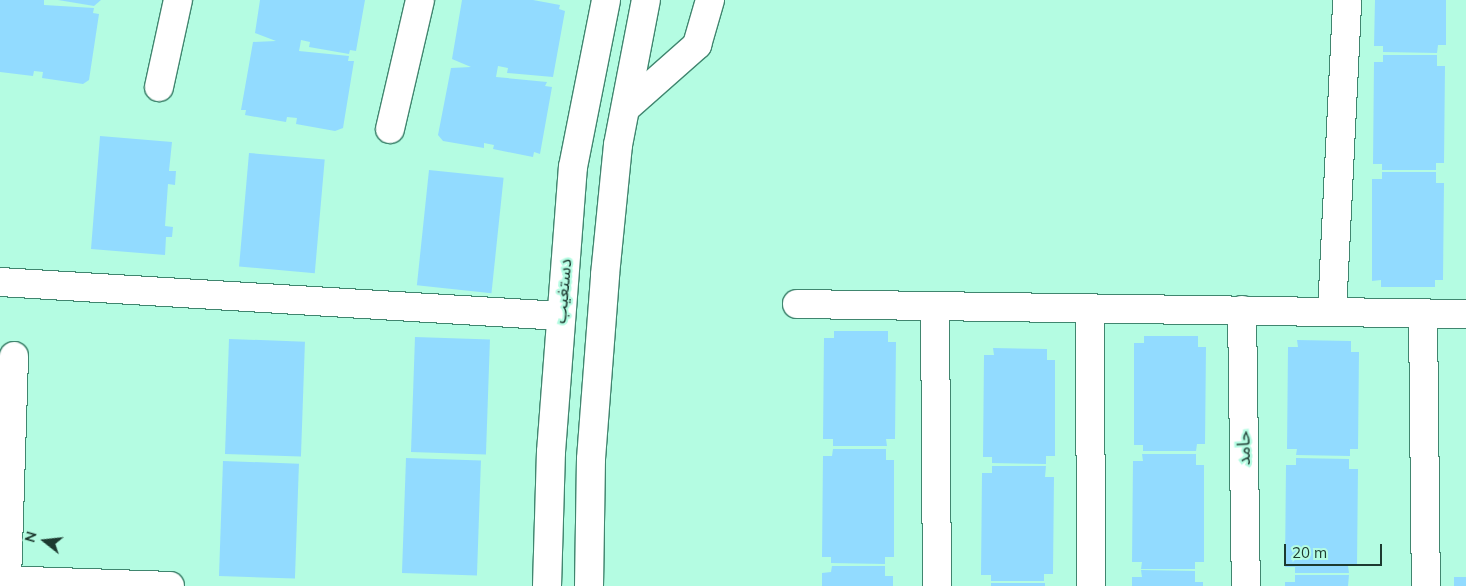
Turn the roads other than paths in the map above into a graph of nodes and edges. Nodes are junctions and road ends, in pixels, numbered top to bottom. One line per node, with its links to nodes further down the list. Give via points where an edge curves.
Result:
1 (178, 0): 7 (street)
2 (420, 0): 9 (street)
3 (606, 0): 18 (street, دستغیب, via 573,167)
4 (646, 0): 8 (street)
5 (710, 0): 8 (street, via 697,45)
6 (1347, 0): 15 (street)
7 (159, 87)
8 (626, 107): 24 (street, via 605,275 591,459)
9 (390, 129)
10 (0, 282): 18 (street)
11 (797, 304): 12 (street)
12 (935, 306): 13 (street); 25 (street)
13 (1090, 308): 14 (street); 26 (street)
14 (1242, 310): 15 (street); 27 (street, حامد)
15 (1332, 312): 16 (street)
16 (1423, 313): 17 (street); 28 (street)
17 (1466, 314)
18 (561, 316): 23 (street, دستغیب)
19 (14, 356): 20 (street)
20 (3, 580): 21 (street)
21 (50, 584): 22 (street)
22 (170, 586)
23 (547, 586)
24 (589, 586)
25 (937, 586)
26 (1091, 586)
27 (1246, 586)
28 (1426, 586)

